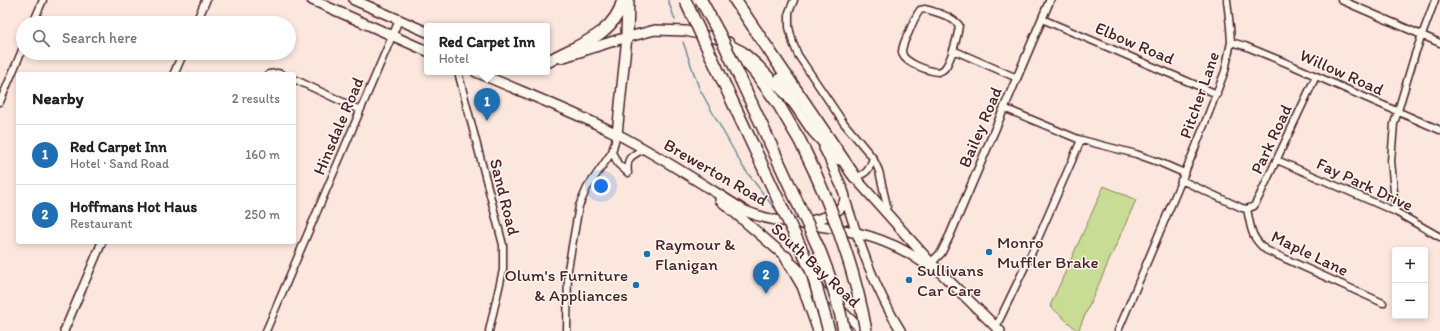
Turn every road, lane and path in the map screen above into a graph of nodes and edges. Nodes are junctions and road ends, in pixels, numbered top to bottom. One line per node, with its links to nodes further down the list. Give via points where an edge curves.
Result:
1 (43, 0): 16 (street)
2 (206, 0): 17 (street)
3 (312, 0): 22 (main road)
4 (354, 0): 19 (main road)
5 (623, 0): 31 (highway, via 615,18 596,37)
6 (628, 0): 23 (highway)
7 (686, 0): 77 (highway, bridge, via 812,272)
8 (701, 0): 78 (highway, bridge, via 721,37 820,249 830,276)
9 (735, 0): 15 (highway)
10 (794, 0): 51 (street, via 789,27 798,55 844,123)
11 (1050, 0): 18 (street, Bailey Road)
12 (1227, 0): 24 (street, Pitcher Lane)
13 (1341, 0): 21 (street)
14 (1436, 0): 21 (street)
15 (741, 10): 40 (highway); 55 (highway)
16 (36, 16)
17 (199, 16)
18 (1042, 19): 37 (street, Bailey Road); 39 (street, Elbow Road)
19 (399, 20): 20 (main road); 22 (street, Hinsdale Road)
20 (424, 31)
21 (1422, 35): 26 (street); 44 (street)
22 (393, 36): 27 (main road); 43 (street, Hinsdale Road)
23 (627, 37): 25 (main road, Brewerton Road, via 655,30 680,30); 32 (main road, Brewerton Road); 47 (main road)
24 (1231, 42): 36 (street, Willow Road); 39 (street, Pitcher Lane)
25 (728, 43): 40 (main road, Brewerton Road, via 759,66); 80 (highway, bridge, via 755,72 777,102 819,178 851,264)
26 (1440, 43)
27 (424, 50)
28 (953, 50): 28 (street, via 945,68 938,72 905,59 902,46 920,10 925,9 956,21 959,31); 37 (street)
29 (18, 60): 41 (street)
30 (180, 60): 33 (street)
31 (550, 61)
32 (550, 61)
33 (175, 72)
34 (459, 75): 74 (street, Sand Road, via 503,245 502,270)
35 (483, 75): 47 (main road, Brewerton Road)
36 (1316, 76): 44 (street, Willow Road); 52 (street, Park Road)
37 (1017, 78): 42 (street, Bailey Road)
38 (296, 80): 43 (street)
39 (1217, 94): 53 (street, Pitcher Lane)
40 (792, 100): 46 (main road, Brewerton Road)
41 (0, 102)
42 (1004, 108): 48 (street); 67 (street, Bailey Road, via 950,235 941,253)
43 (360, 110): 73 (street, Hinsdale Road)
44 (1397, 111): 45 (street, Willow Road); 60 (street, via 1391,161)
45 (1440, 130)
46 (813, 132): 55 (main road, Brewerton Road); 57 (main road, South Bay Road, via 827,153)
47 (616, 134): 49 (main road, Brewerton Road); 50 (street)
48 (1081, 140): 53 (street, via 1136,154); 71 (street)
49 (644, 149): 50 (street, via 629,158 628,173 618,164); 54 (main road, Brewerton Road)
50 (612, 152): 75 (street, via 587,188 579,206 568,269)
51 (873, 158): 55 (street, via 865,174); 59 (street, via 884,192 887,206)
52 (1277, 160): 58 (street, Park Road, via 1259,198 1254,206); 60 (street, Fay Park Drive)
53 (1184, 174): 56 (street)
54 (690, 176): 61 (main road, Brewerton Road, via 745,211 769,220); 65 (main road, South Bay Road)
55 (855, 177): 59 (main road, Brewerton Road)
56 (1181, 180): 58 (street); 82 (street)
57 (845, 198): 61 (main road, via 835,212 826,217); 62 (main road, South Bay Road)
58 (1247, 209): 69 (street, Maple Lane, via 1253,236 1266,250)
59 (885, 212): 67 (main road, Brewerton Road)
60 (1396, 212): 63 (street, Fay Park Drive)
61 (798, 224): 62 (main road, Brewerton Road)
62 (856, 232): 66 (main road, Brewerton Road); 70 (main road, South Bay Road)
63 (1440, 237)
64 (101, 244): 72 (street)
65 (786, 257): 76 (highway, via 803,286); 79 (main road, South Bay Road)
66 (921, 261): 67 (main road); 68 (main road, Brewerton Road)
67 (931, 263): 68 (main road, Brewerton Road)
68 (963, 296): 71 (main road, Brewerton Road)
69 (1383, 303)
70 (894, 327): 81 (main road, South Bay Road)
71 (998, 329)
72 (64, 331)
73 (266, 331)
74 (489, 331)
75 (567, 331)
76 (818, 331)
77 (829, 331)
78 (844, 331)
79 (863, 331)
80 (866, 331)
81 (901, 331)
82 (1118, 331)

